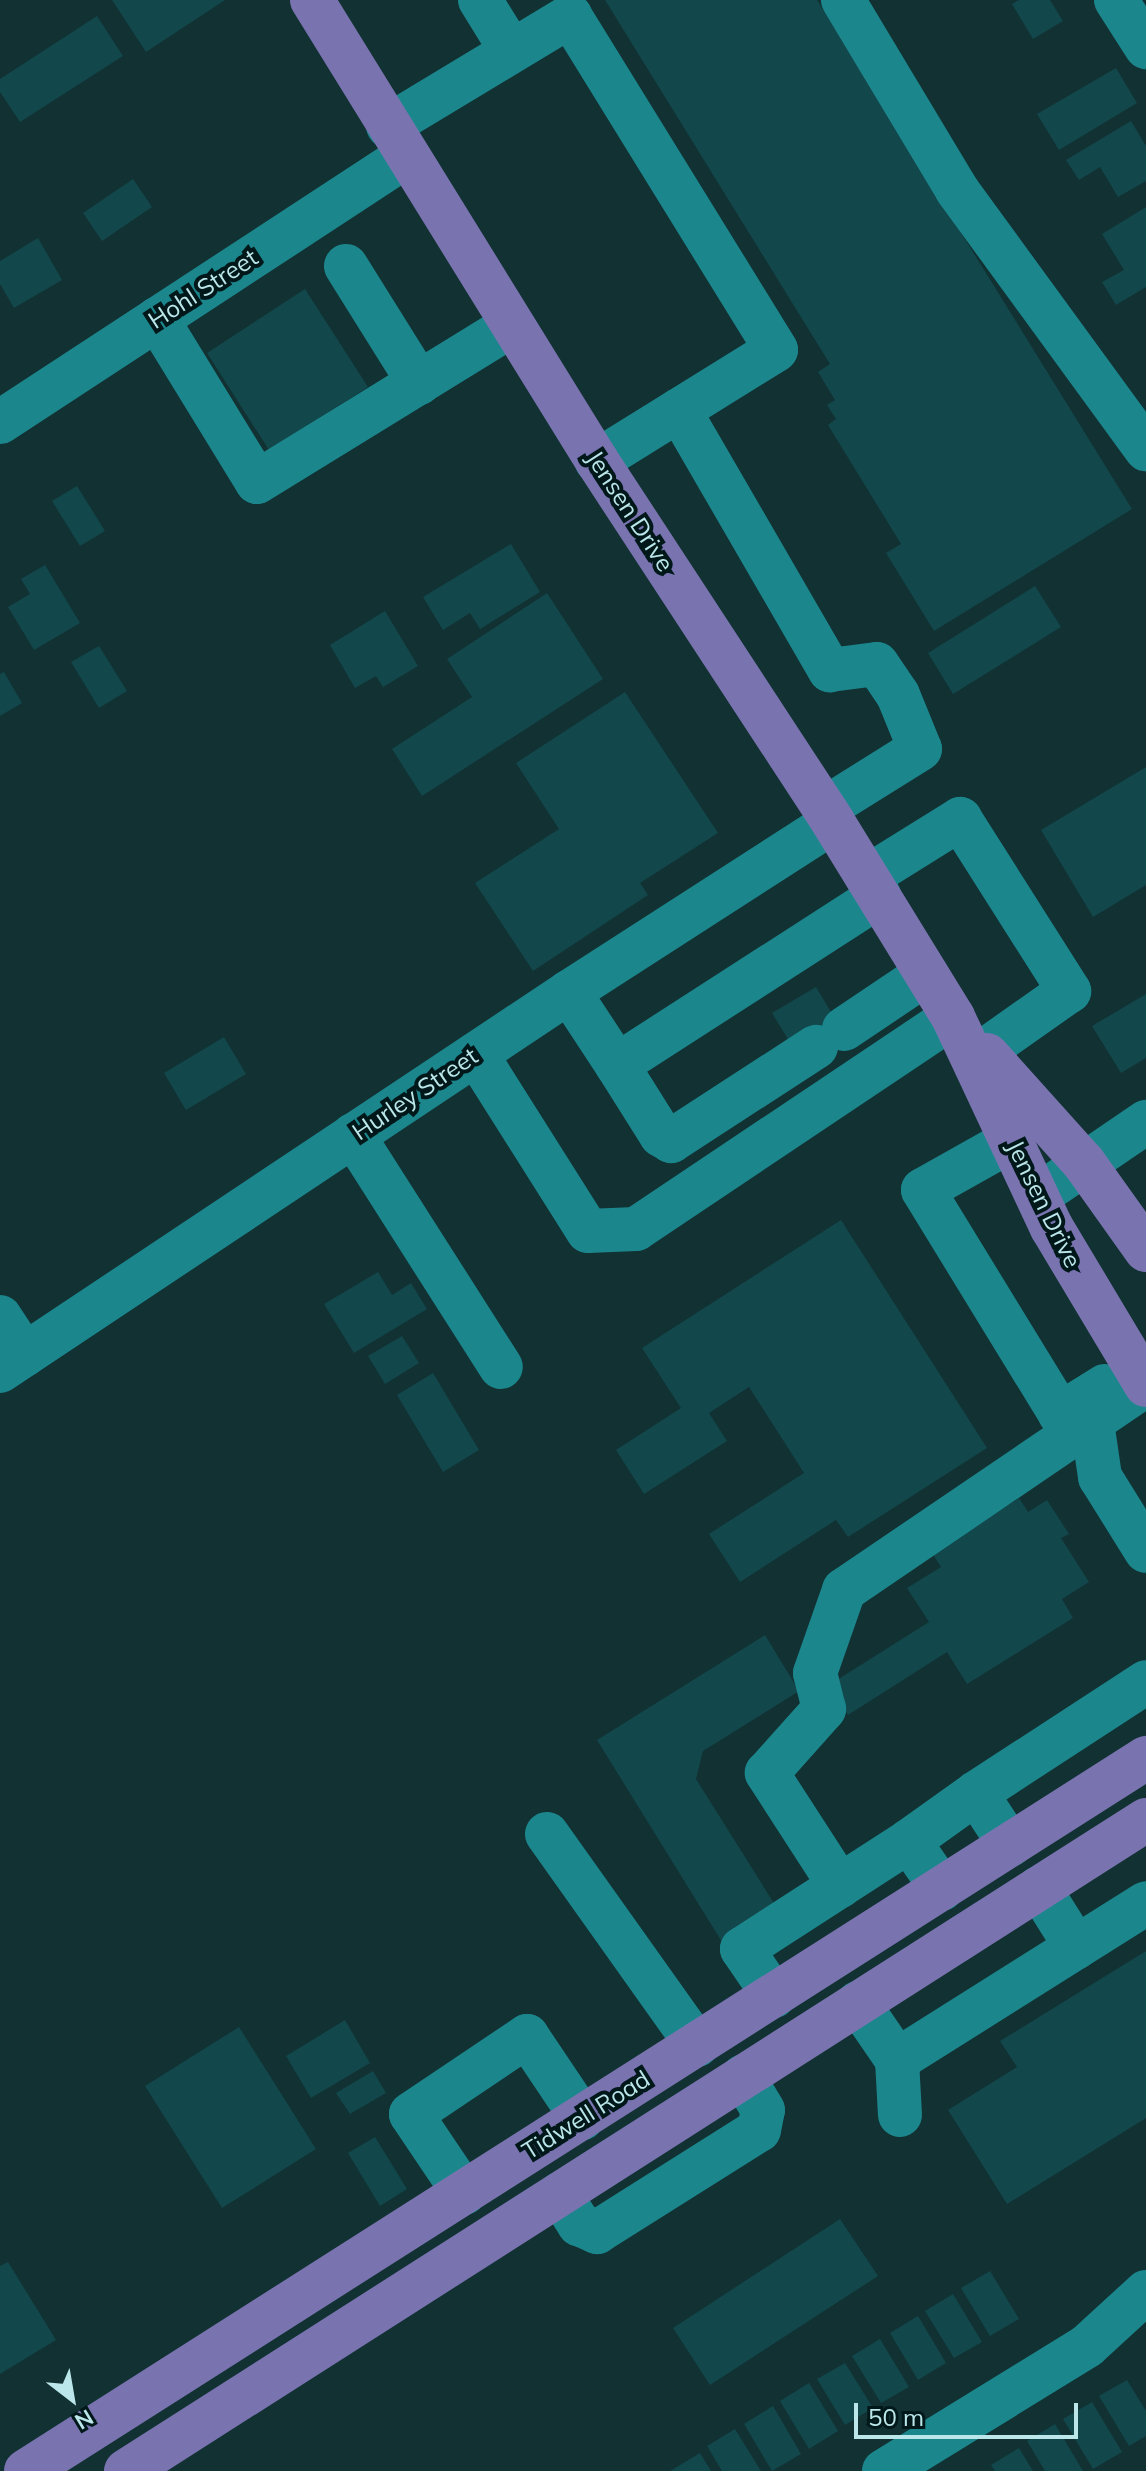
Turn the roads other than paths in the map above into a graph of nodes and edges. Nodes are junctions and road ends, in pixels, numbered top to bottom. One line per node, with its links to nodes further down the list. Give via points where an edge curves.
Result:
1 (312, 0): 7 (main road, Jensen Drive)
2 (480, 0): 6 (street)
3 (843, 0): 14 (street, via 957,190)
4 (1116, 0): 5 (street)
5 (1146, 47)
6 (511, 50): 7 (street, Hohl Street); 12 (street, Hohl Street, via 570,16 776,350)
7 (397, 141): 9 (street, Hohl Street); 10 (main road, Jensen Drive)
8 (346, 266): 11 (street)
9 (157, 319): 11 (street, via 257,482); 13 (street, Hohl Street)
10 (512, 325): 11 (street); 15 (main road, Jensen Drive)
11 (419, 383)
12 (679, 410): 15 (street); 16 (street, Hurley Street, via 830,670 877,664 898,695 920,749)
13 (0, 422)
14 (1146, 449)
15 (597, 461): 16 (main road, Jensen Drive)
16 (829, 816): 17 (main road, Jensen Drive); 19 (street, Hurley Street)
17 (873, 887): 18 (main road, Jensen Drive); 21 (street, via 960,819 1069,991); 23 (street)
18 (926, 974): 20 (main road, Jensen Drive); 23 (street, via 671,1141 661,1135)
19 (569, 992): 22 (street, Hurley Street); 23 (street)
20 (953, 1017): 21 (main road, Jensen Drive); 22 (street, via 636,1229 588,1231); 26 (main road, Jensen Drive)
21 (984, 1051): 27 (main road, Jensen Drive)
22 (476, 1054): 25 (street, Hurley Street)
23 (617, 1065)
24 (1146, 1122): 27 (street)
25 (353, 1135): 31 (street, Hurley Street); 32 (street)
26 (1012, 1140): 28 (main road, Jensen Drive); 33 (street, via 923,1190 1060,1414)
27 (1084, 1163): 28 (street); 29 (main road, Jensen Drive)
28 (1039, 1195): 33 (main road, Jensen Drive, via 1098,1312)
29 (1146, 1250)
30 (0, 1317): 31 (street)
31 (12, 1363)
32 (501, 1367)
33 (1142, 1379): 34 (street)
34 (1092, 1422): 35 (street, via 1100,1477); 43 (street, via 844,1590 815,1673 824,1709 767,1773)
35 (1146, 1551)
36 (1146, 1682): 38 (street)
37 (1146, 1758): 42 (main road, Tidwell Road)
38 (976, 1793): 41 (street); 42 (street)
39 (1146, 1820): 44 (main road)
40 (547, 1834): 50 (street)
41 (909, 1841): 43 (street); 45 (street)
42 (1010, 1845): 44 (main road); 45 (main road, Tidwell Road)
43 (840, 1886): 48 (street, via 742,1949)
44 (1039, 1888): 47 (street); 49 (main road)
45 (942, 1889): 48 (main road, Tidwell Road)
46 (1146, 1903): 47 (street)
47 (1076, 1947): 51 (street)
48 (791, 1985): 49 (main road); 50 (main road, Tidwell Road)
49 (847, 2010): 51 (street); 56 (main road)
50 (697, 2045): 53 (main road, Tidwell Road)
51 (897, 2060): 52 (street)
52 (900, 2115)
53 (582, 2118): 54 (main road, Tidwell Road); 55 (street, via 527,2036 411,2114)
54 (530, 2151): 55 (main road, Tidwell Road); 56 (main road)
55 (464, 2193): 58 (main road, Tidwell Road)
56 (560, 2194): 59 (main road)
57 (1146, 2292): 62 (street, via 1087,2346)
58 (236, 2338): 59 (main road); 60 (main road, Tidwell Road)
59 (263, 2383): 61 (main road)
60 (26, 2471)
61 (126, 2471)
62 (884, 2471)

